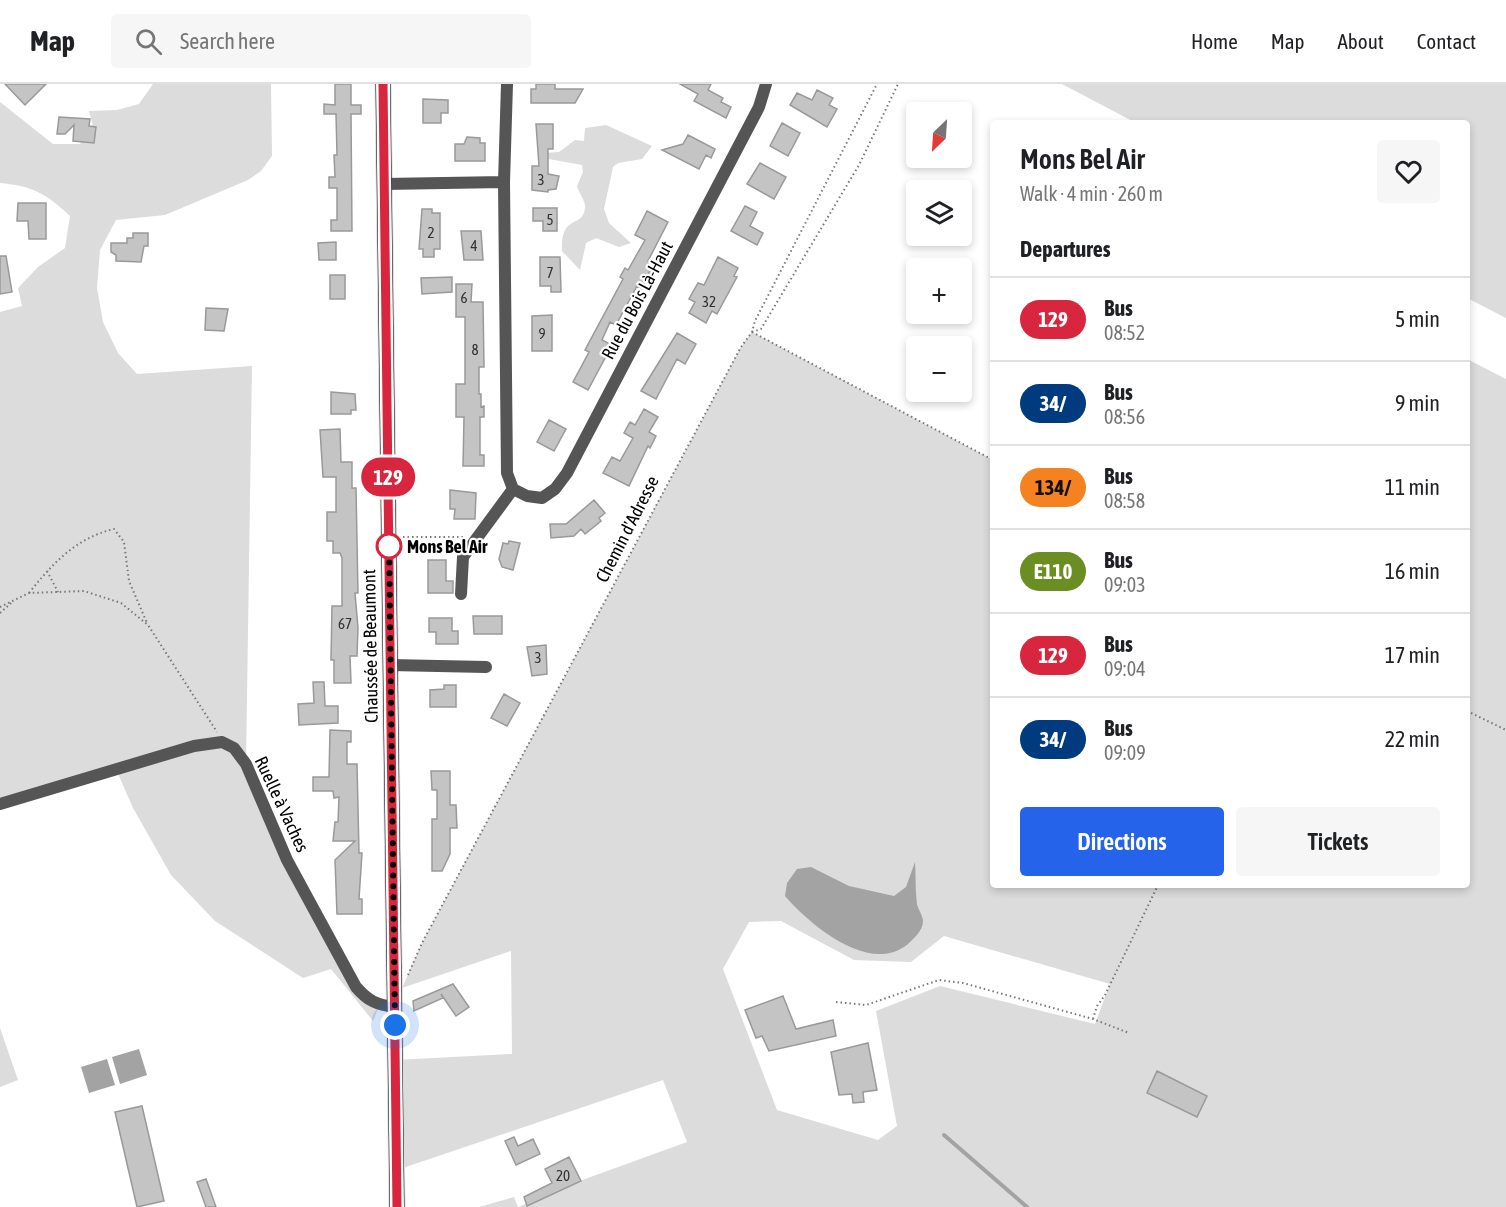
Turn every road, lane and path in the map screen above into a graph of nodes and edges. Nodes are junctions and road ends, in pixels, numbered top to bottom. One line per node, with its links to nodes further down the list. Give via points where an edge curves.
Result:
1 (383, 84): 7 (main road, Chaussée de Beaumont)
2 (507, 84): 6 (street)
3 (766, 84): 10 (street, Rue du Bois Là-Haut, via 759,107 567,473 543,498)
4 (878, 84): 8 (path, Chemin d'Adresse)
5 (898, 84): 8 (path, via 843,193 761,329)
6 (504, 182): 7 (street); 10 (street, via 506,442 507,473)
7 (384, 184): 12 (main road, Chaussée de Beaumont)
8 (752, 332): 9 (path); 28 (path, Chemin d'Adresse, via 674,469 422,943)
9 (990, 458)
10 (513, 489): 11 (street)
11 (475, 537): 12 (path); 16 (street, via 463,557)
12 (389, 538): 21 (main road, Chaussée de Beaumont)
13 (47, 571): 14 (path); 15 (path); 20 (path, via 57,559 90,538 114,529 124,542 129,581)
14 (58, 592): 15 (path); 20 (path, via 84,591 121,603)
15 (29, 593): 17 (path)
16 (461, 594)
17 (13, 601): 18 (path); 19 (path)
18 (0, 607)
19 (0, 613)
20 (148, 625): 25 (path)
21 (390, 665): 22 (street); 30 (main road, Chaussée de Beaumont)
22 (486, 667)
23 (1470, 712): 24 (path)
24 (1506, 730)
25 (222, 742): 26 (street, via 194,746); 30 (street, Ruelle à Vaches, via 234,748 246,764 287,860 357,987 379,1006)
26 (0, 804)
27 (1157, 888): 31 (path)
28 (406, 980)
29 (836, 1002): 31 (path, via 866,1005 939,980)
30 (395, 1007): 33 (main road, Chaussée de Beaumont)
31 (1093, 1019): 32 (path)
32 (1130, 1033)
33 (397, 1207)

